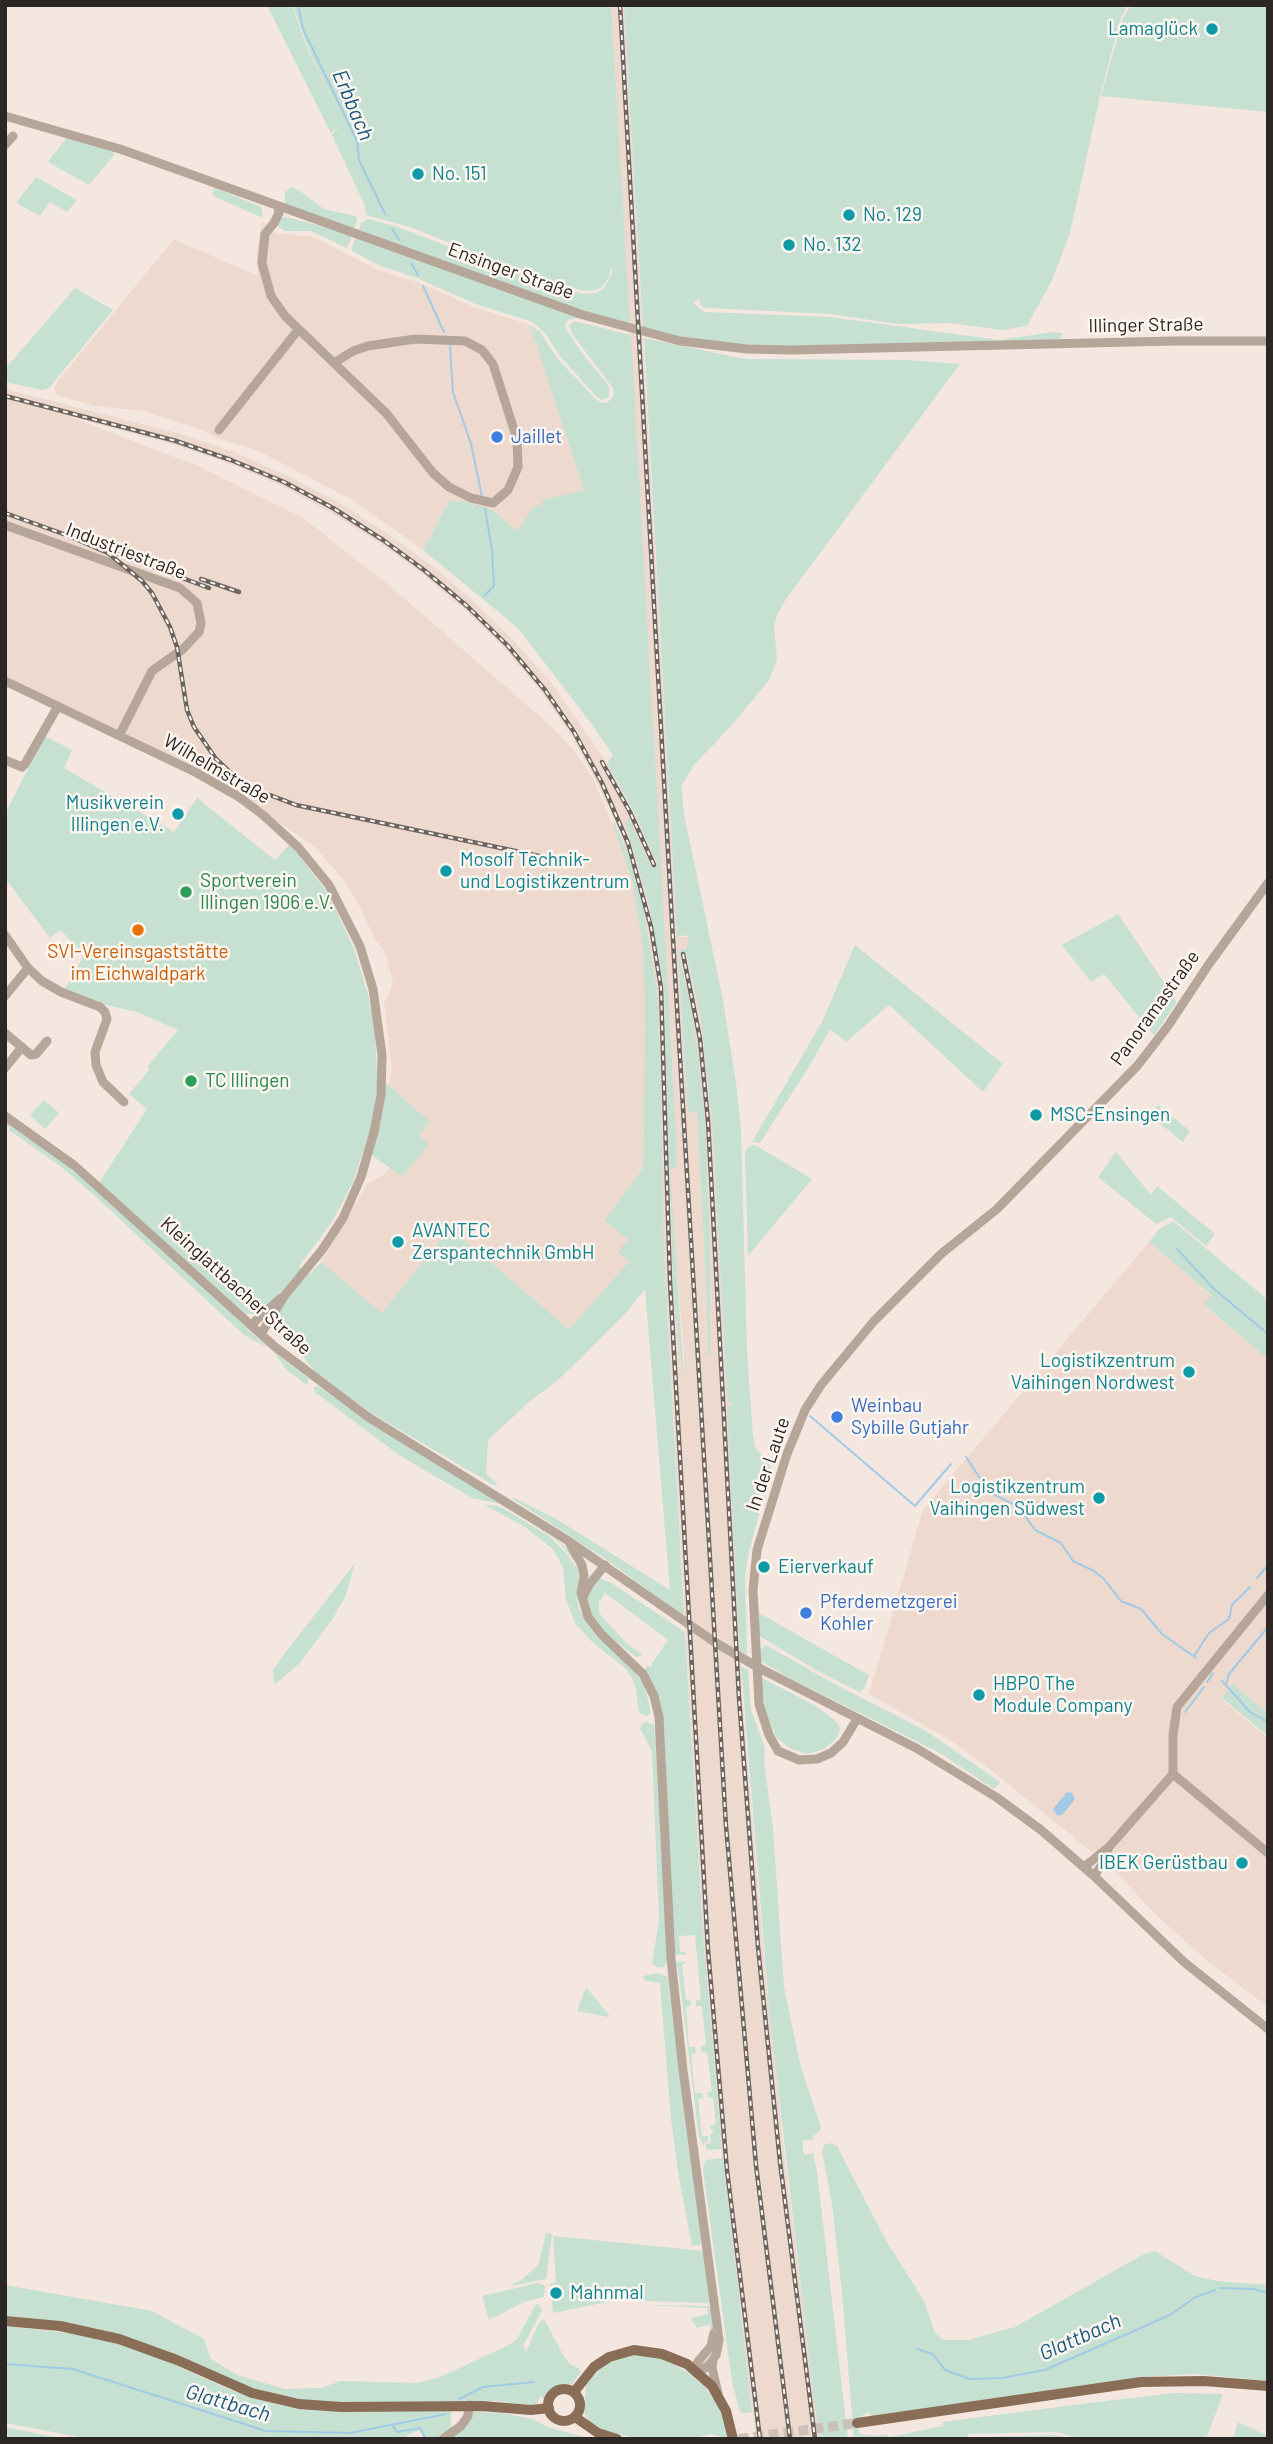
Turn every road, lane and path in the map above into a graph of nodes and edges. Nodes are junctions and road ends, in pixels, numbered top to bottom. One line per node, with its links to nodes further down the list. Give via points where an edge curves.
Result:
1 (5, 116): 4 (street, Ensinger Straße, via 120,149)
2 (13, 136): 3 (street)
3 (5, 145)
4 (278, 207): 5 (street, via 262,249 267,286 277,307); 7 (street, Ensinger Straße, via 610,324 663,337 782,350)
5 (299, 330): 8 (street); 9 (street)
6 (1268, 341): 7 (street, Illinger Straße)
7 (1024, 345)
8 (334, 363): 8 (street, via 456,492 487,502 498,501 508,490 516,475 519,450 493,364 482,350 465,341 403,340 353,351)
9 (219, 430)
10 (5, 525): 13 (street, Industriestraße, via 180,588 197,603 199,632 152,671)
11 (5, 681): 12 (street, Wilhelmstraße)
12 (58, 706): 13 (street, Wilhelmstraße); 14 (street, via 25,764 22,767)
13 (120, 734): 26 (street, Wilhelmstraße, via 239,797 298,847 329,885 367,968 382,1055 374,1132 343,1218)
14 (5, 760)
15 (1268, 883): 25 (street, Panoramastraße, via 1138,1065)
16 (5, 935): 17 (street)
17 (28, 968): 18 (street); 23 (street, via 61,992 106,1012 96,1065 103,1082)
18 (5, 996)
19 (5, 1033): 21 (street)
20 (47, 1041): 21 (street, via 36,1054)
21 (22, 1047): 22 (street)
22 (5, 1068)
23 (124, 1102)
24 (5, 1116): 27 (street, Kleinglattbacher Straße, via 75,1166)
25 (1060, 1145): 35 (street, In der Laute, via 874,1321 821,1385 786,1454 757,1549 752,1590 759,1704 778,1751 799,1760 817,1759 834,1751)
26 (285, 1295): 27 (street, Wilhelmstraße); 28 (street, Wilhelmstraße)
27 (250, 1325): 28 (street, Kleinglattbacher Straße)
28 (261, 1334): 29 (street, Kleinglattbacher Straße, via 368,1417)
29 (567, 1540): 30 (street, Kleinglattbacher Straße); 31 (street, via 580,1560)
30 (603, 1563): 31 (street); 33 (street); 35 (street, Kleinglattbacher Straße, via 683,1621 761,1669)
31 (583, 1576): 33 (street)
32 (1268, 1595): 34 (street)
33 (583, 1598): 43 (street, via 594,1626 643,1674 659,1717 671,1959)
34 (1264, 1604): 36 (street, via 1177,1707)
35 (857, 1718): 39 (street, Kleinglattbacher Straße, via 987,1791)
36 (1173, 1774): 37 (street); 38 (street)
37 (1109, 1847): 39 (street); 40 (street)
38 (1268, 1853)
39 (1084, 1867): 40 (street, Kleinglattbacher Straße)
40 (1094, 1876): 41 (street, Kleinglattbacher Straße, via 1184,1962)
41 (1268, 2029)
42 (5, 2321): 49 (main road, via 74,2328 119,2339 252,2393 290,2403)
43 (716, 2324): 44 (street, via 718,2350); 45 (street, via 712,2346)
44 (713, 2360): 45 (street); 48 (street)
45 (696, 2370): 47 (main road, via 662,2354 623,2352 594,2367); 48 (main road)
46 (1268, 2386): 52 (main road, via 1141,2382)
47 (574, 2392): 50 (main road, via 563,2389 554,2393); 51 (main road, via 580,2405)
48 (719, 2395): 55 (main road)
49 (469, 2405): 50 (main road); 53 (street, via 461,2426)
50 (549, 2408): 51 (main road, via 559,2421)
51 (575, 2417): 54 (main road, via 598,2433)
52 (857, 2423)
53 (443, 2439)
54 (617, 2439)
55 (733, 2439)

